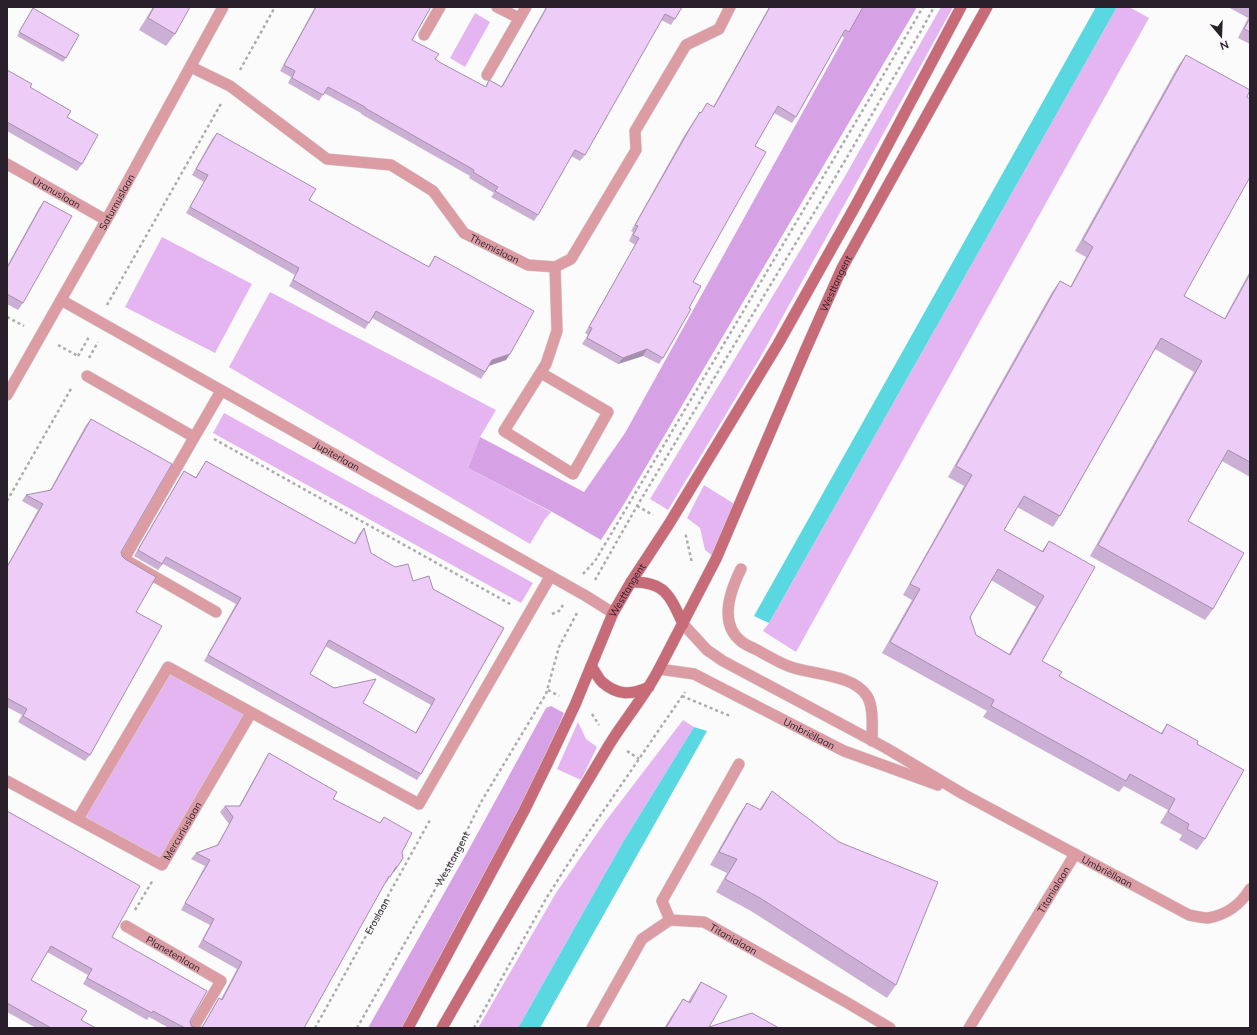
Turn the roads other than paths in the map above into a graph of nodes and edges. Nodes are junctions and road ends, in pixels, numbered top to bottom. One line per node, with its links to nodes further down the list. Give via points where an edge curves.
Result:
1 (224, 7): 10 (street, Saturnuslaan)
2 (440, 7): 9 (street)
3 (497, 7): 8 (street)
4 (526, 7): 8 (street)
5 (730, 7): 14 (street, via 719,29 686,45 635,131 636,150 571,259)
6 (962, 7): 23 (main road, Westtangent, via 857,203 785,330 669,524)
7 (987, 7): 26 (main road, Westtangent, via 842,268 739,507)
8 (519, 18): 11 (street)
9 (424, 35)
10 (191, 67): 13 (street, Saturnuslaan); 14 (street, Themislaan, via 230,86 327,159 390,165 433,192 464,233 528,265)
11 (487, 75)
12 (7, 164): 13 (street, Uranuslaan)
13 (106, 220): 15 (street, Saturnuslaan)
14 (555, 267): 16 (street, via 557,331)
15 (60, 300): 18 (street, Jupiterlaan); 19 (street, Saturnuslaan)
16 (541, 373): 16 (street, via 608,412 573,474 504,431)
17 (87, 376): 20 (street)
18 (221, 391): 20 (street); 22 (street, Jupiterlaan)
19 (7, 395)
20 (194, 437): 24 (street, via 124,559)
21 (741, 569): 31 (street, via 728,604 729,622 734,634 742,643 790,667 844,680 857,686 867,696 870,705)
22 (550, 577): 25 (street, Jupiterlaan); 30 (street, via 419,804)
23 (631, 582): 25 (main road, Westtangent); 26 (main road, via 646,582 663,590)
24 (216, 612)
25 (613, 613): 27 (main road, Westtangent)
26 (683, 624): 28 (main road, Westtangent); 31 (street, Umbriëllaan, via 707,650 723,661)
27 (592, 666): 29 (main road, via 602,681 620,692 629,694); 41 (main road, Westtangent, via 524,811)
28 (659, 669): 29 (main road, Westtangent); 34 (street, Umbriëllaan, via 694,674 844,751)
29 (650, 687): 42 (main road, Westtangent, via 611,742)
30 (251, 713): 35 (street, via 168,667); 35 (street, Mercuriuslaan, via 162,865)
31 (872, 741): 34 (street, Umbriëllaan)
32 (739, 764): 38 (street, via 662,902)
33 (7, 781): 35 (street, Mercuriuslaan)
34 (963, 794): 36 (street, Umbriëllaan)
35 (78, 819)
36 (1075, 854): 37 (street, Umbriëllaan, via 1189,915 1207,918 1219,915 1237,906); 45 (street, Titanialaan)
37 (1250, 889)
38 (670, 920): 43 (street, via 642,939); 44 (street, Titanialaan, via 704,922)
39 (126, 926): 40 (street, Planetenlaan, via 221,981)
40 (193, 1028)
41 (408, 1028)
42 (442, 1028)
43 (592, 1028)
44 (890, 1028)
45 (969, 1028)

